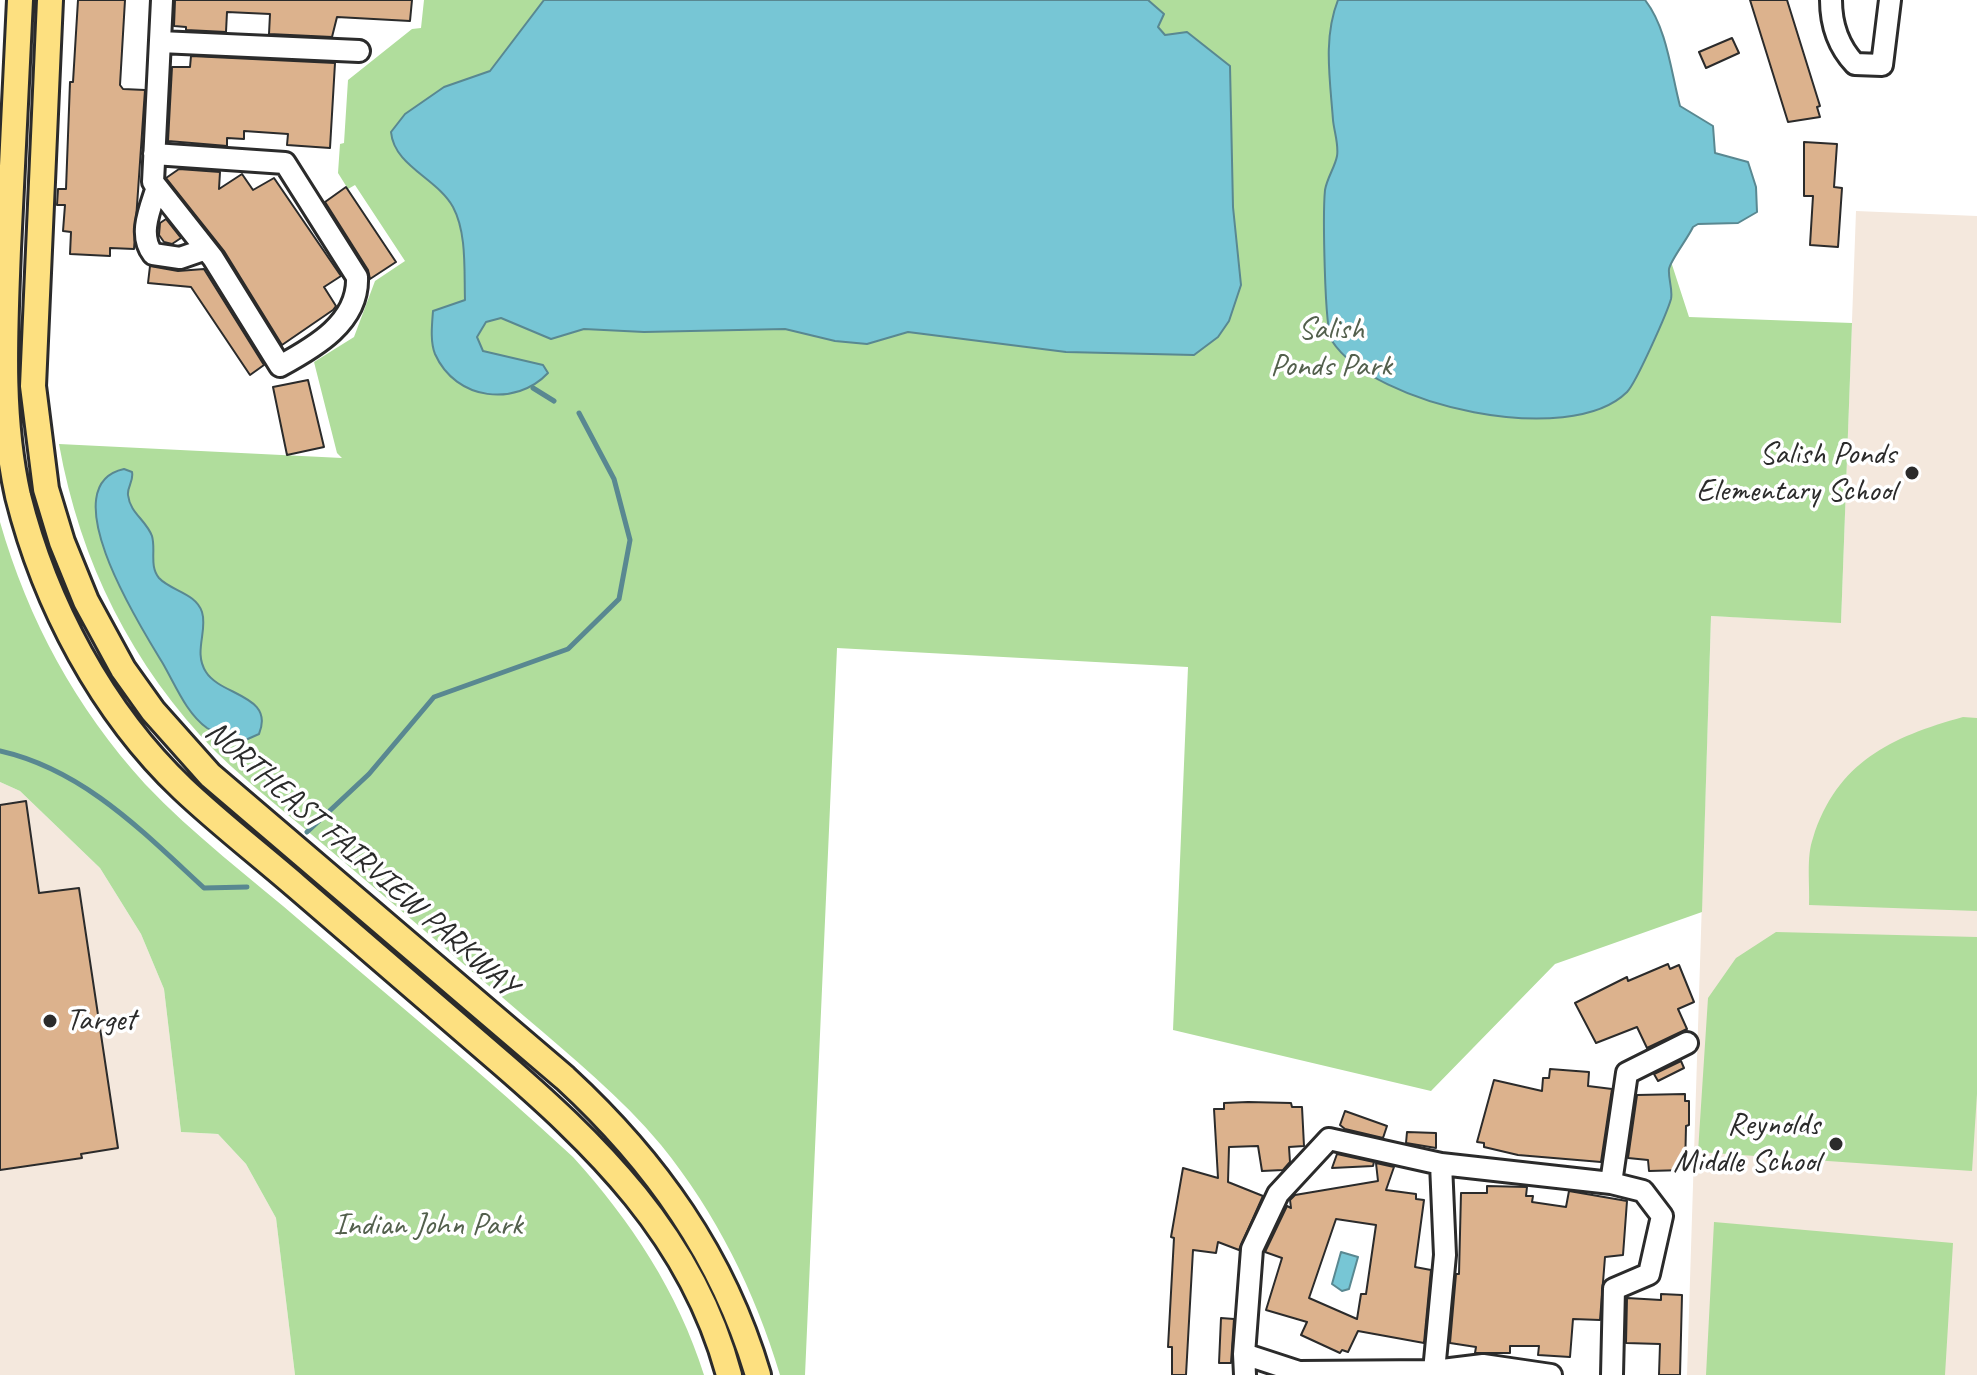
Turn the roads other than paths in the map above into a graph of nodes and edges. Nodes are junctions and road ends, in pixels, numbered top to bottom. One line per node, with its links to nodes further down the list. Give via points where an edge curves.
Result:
1 (20, 0): 16 (main road, NORTHEAST FAIRVIEW PARKWAY, via 4,346 7,425 30,537 67,628 116,711 182,788 534,1091 623,1177 697,1293)
2 (50, 0): 17 (main road, NORTHEAST FAIRVIEW PARKWAY, via 33,386 46,489 91,611 153,711 210,775 565,1078 629,1142 667,1187 704,1247 739,1317)
3 (162, 0): 6 (lane)
4 (1831, 0): 5 (lane, via 1834,30 1845,53 1855,64 1882,65)
5 (1890, 0)
6 (160, 42): 7 (lane); 8 (lane)
7 (359, 51)
8 (154, 154): 9 (lane); 10 (lane, via 285,163 357,277 357,291 338,328 280,366)
9 (157, 187): 10 (lane); 10 (lane, via 145,244 153,254 180,258)
10 (206, 249)
11 (1687, 1043): 13 (lane, via 1627,1073)
12 (1441, 1164): 13 (lane); 14 (lane, via 1329,1139 1278,1194 1252,1249); 15 (lane, via 1445,1255)
13 (1611, 1183): 20 (lane, via 1643,1191 1662,1216 1649,1274 1614,1289)
14 (1244, 1354): 15 (lane, via 1299,1372); 18 (lane)
15 (1434, 1371): 19 (lane, via 1483,1365)
16 (729, 1375)
17 (758, 1375)
18 (1245, 1375)
19 (1551, 1375)
20 (1612, 1375)

